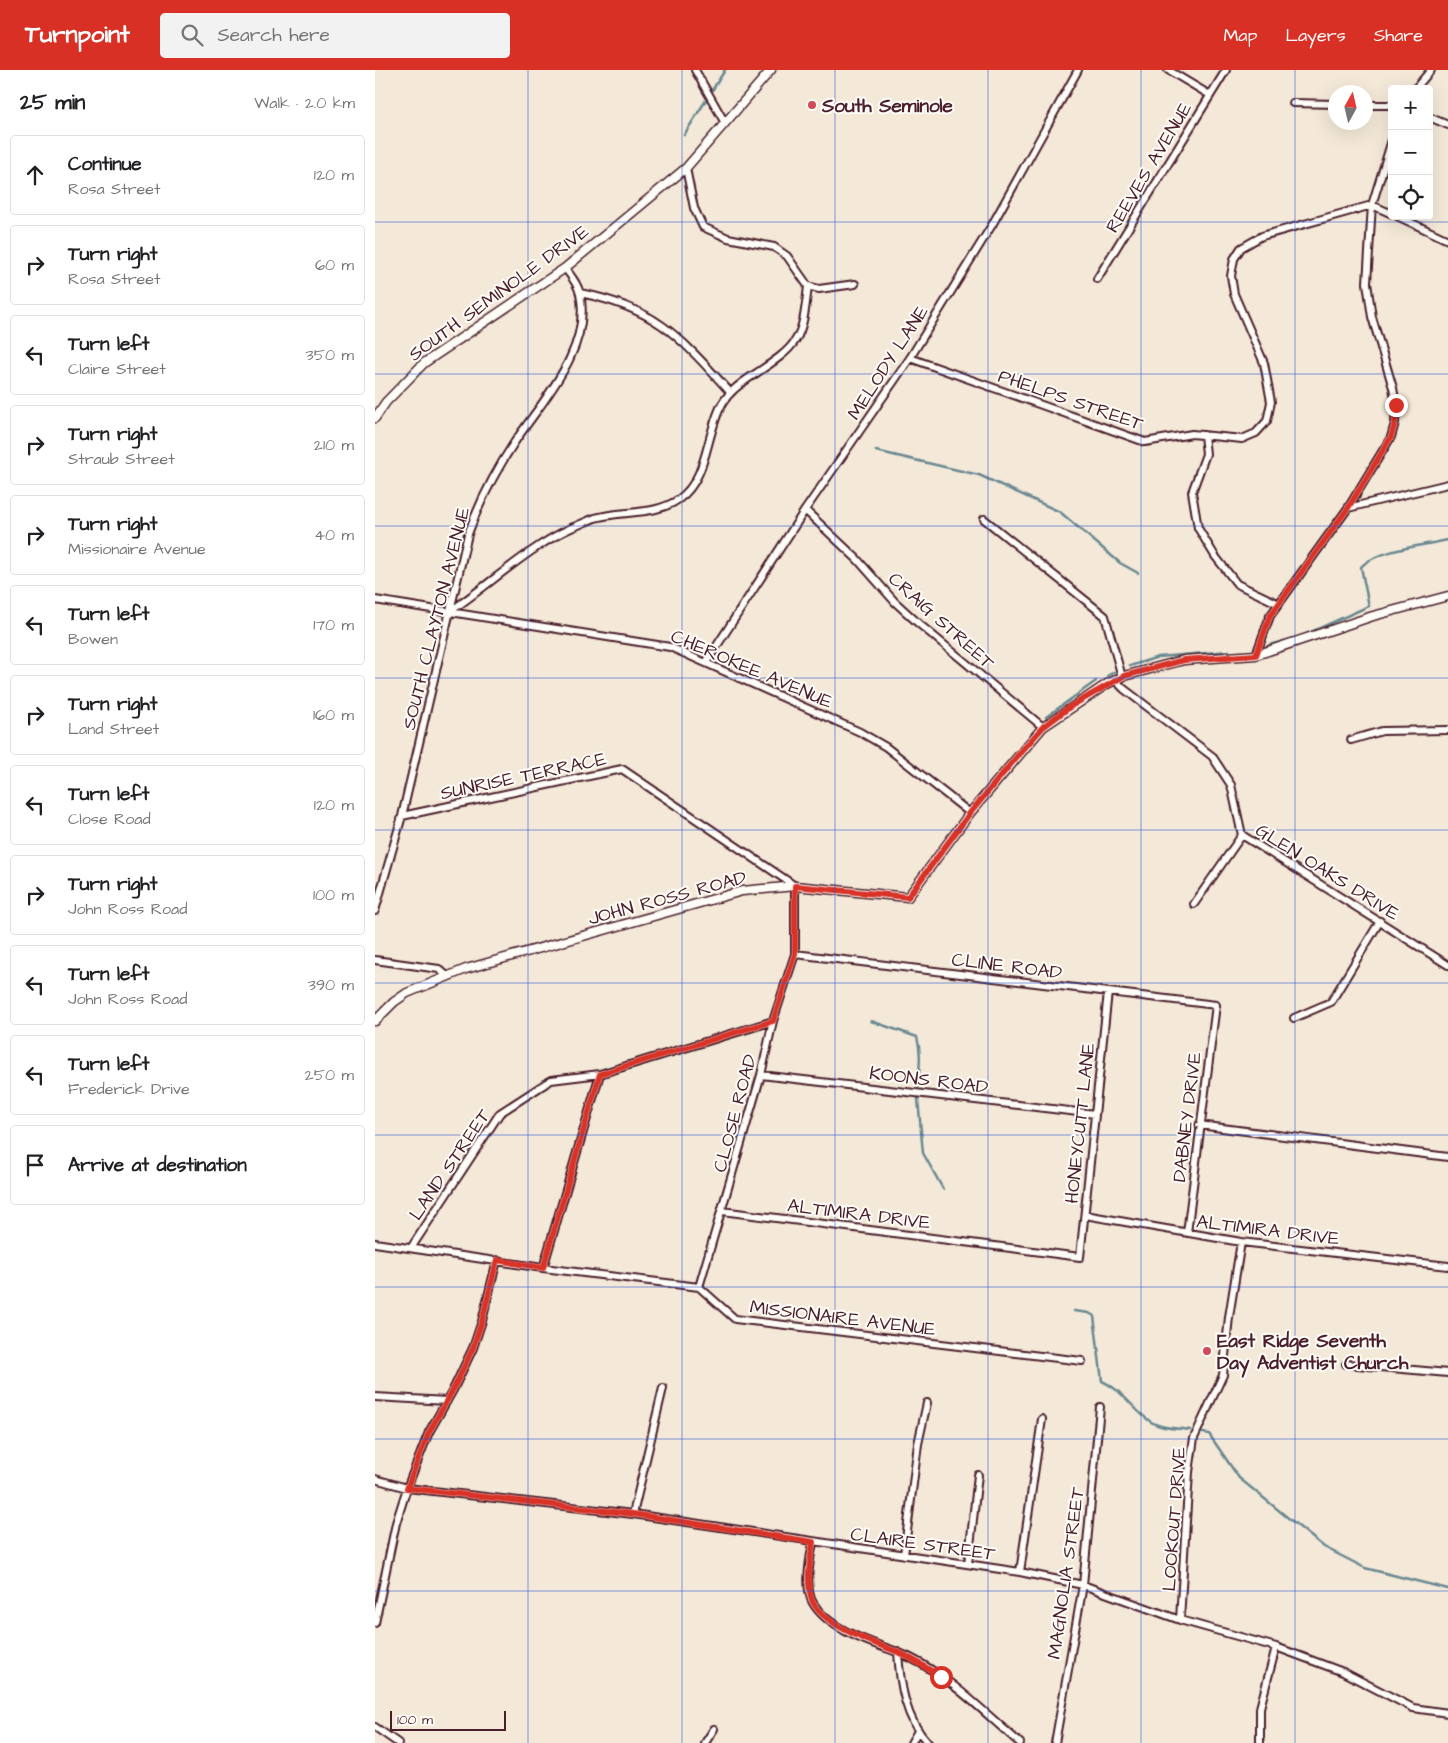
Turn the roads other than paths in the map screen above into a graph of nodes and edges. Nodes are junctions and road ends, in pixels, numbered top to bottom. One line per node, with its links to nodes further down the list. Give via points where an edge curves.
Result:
1 (695, 70): 14 (street)
2 (771, 70): 14 (street, SOUTH SEMINOLE DRIVE)
3 (1078, 70): 27 (street, MELODY LANE, via 992,225)
4 (1168, 70): 8 (street)
5 (1226, 70): 8 (street, REEVES AVENUE)
6 (1431, 70): 7 (street)
7 (1418, 85)
8 (1210, 95): 23 (street, REEVES AVENUE)
9 (1293, 103): 10 (street)
10 (1328, 104)
11 (1373, 105): 12 (street)
12 (1388, 105)
13 (1433, 119): 15 (street)
14 (725, 123): 17 (street, SOUTH SEMINOLE DRIVE)
15 (1448, 126)
16 (1388, 153): 18 (street)
17 (686, 168): 22 (street, SOUTH SEMINOLE DRIVE); 25 (street, via 694,208 703,227 728,238 774,247 787,256)
18 (1372, 205): 19 (street); 30 (street, PHELPS STREET, via 1262,236 1241,248 1234,259 1231,276 1234,294 1263,363 1271,402 1269,412 1267,421 1255,433 1242,439); 32 (street, via 1367,283 1372,317 1393,388 1395,423 1391,437)
19 (1388, 212)
20 (1406, 220): 21 (street)
21 (1448, 240)
22 (565, 268): 26 (street, SOUTH CLAYTON AVENUE); 29 (street, SOUTH SEMINOLE DRIVE, via 424,363)
23 (1097, 279)
24 (855, 284): 25 (street, via 819,289)
25 (808, 286): 28 (street, via 803,325 787,352)
26 (580, 293): 28 (street, via 611,299 661,324 689,347); 38 (street, SOUTH CLAYTON AVENUE, via 582,312 572,354 481,498 468,534)
27 (909, 358): 30 (street, PHELPS STREET, via 1145,442); 33 (street, MELODY LANE)
28 (730, 392): 38 (street, via 713,423 703,459 688,493 668,506 596,518 569,529)
29 (375, 418)
30 (1203, 435): 37 (street, via 1207,454 1192,492 1199,528 1237,584)
31 (1448, 484): 32 (street)
32 (1348, 508): 37 (street)
33 (805, 510): 40 (street, MELODY LANE); 42 (street, CRAIG STREET, via 918,623)
34 (984, 519): 41 (street, via 1105,616)
35 (1448, 596): 39 (street, JOHN ROSS ROAD, via 1373,616)
36 (375, 600): 38 (street, CHEROKEE AVENUE)
37 (1279, 604): 39 (street, via 1267,622)
38 (449, 612): 40 (street, CHEROKEE AVENUE, via 648,642); 46 (street, SOUTH CLAYTON AVENUE)
39 (1256, 655): 41 (street, JOHN ROSS ROAD, via 1184,660)
40 (707, 661): 45 (street, CHEROKEE AVENUE, via 886,747)
41 (1119, 678): 42 (street, JOHN ROSS ROAD); 47 (street, GLEN OAKS DRIVE, via 1124,689 1212,756 1231,785)
42 (1043, 727): 45 (street, JOHN ROSS ROAD)
43 (1448, 730): 44 (street, via 1382,731)
44 (1351, 740)
45 (970, 813): 48 (street, JOHN ROSS ROAD, via 908,897)
46 (402, 816): 48 (street, SUNRISE TERRACE, via 622,769); 50 (street, SOUTH CLAYTON AVENUE)
47 (1242, 835): 49 (street); 51 (street, GLEN OAKS DRIVE)
48 (795, 886): 52 (street, CLOSE ROAD); 55 (street, JOHN ROSS ROAD, via 742,891)
49 (1194, 904)
50 (375, 911)
51 (1380, 921): 54 (street, GLEN OAKS DRIVE); 58 (street, via 1331,1002)
52 (795, 954): 56 (street, CLINE ROAD); 60 (street, CLOSE ROAD)
53 (375, 960): 55 (street, via 439,969)
54 (1448, 965)
55 (447, 976): 59 (street, JOHN ROSS ROAD, via 407,993)
56 (1108, 992): 57 (street, CLINE ROAD); 63 (street, HONEYCUTT LANE)
57 (1216, 1005): 64 (street, DABNEY DRIVE)
58 (1294, 1018)
59 (375, 1021)
60 (773, 1021): 61 (street, LAND STREET); 62 (street, CLOSE ROAD)
61 (600, 1074): 71 (street, LAND STREET, via 551,1080 500,1113); 75 (street)
62 (761, 1075): 63 (street, KOONS ROAD); 66 (street, CLOSE ROAD)
63 (1095, 1114): 67 (street, HONEYCUTT LANE)
64 (1199, 1125): 65 (street); 68 (street, DABNEY DRIVE)
65 (1448, 1157)
66 (722, 1211): 72 (street, ALTIMIRA DRIVE); 76 (street, CLOSE ROAD)
67 (1085, 1216): 68 (street, ALTIMIRA DRIVE); 72 (street, HONEYCUTT LANE)
68 (1187, 1233): 69 (street, ALTIMIRA DRIVE)
69 (1241, 1242): 74 (street, ALTIMIRA DRIVE); 95 (street, LOOKOUT DRIVE, via 1223,1375 1194,1438)
70 (375, 1243): 71 (street)
71 (411, 1248): 73 (street)
72 (1080, 1256)
73 (497, 1260): 75 (street); 82 (street, via 473,1348)
74 (1448, 1266)
75 (543, 1268): 76 (street)
76 (699, 1287): 77 (street, MISSIONAIRE AVENUE, via 735,1319)
77 (1081, 1361)
78 (1346, 1364): 79 (street)
79 (1448, 1373)
80 (663, 1388): 89 (street)
81 (375, 1397): 82 (street)
82 (447, 1401): 88 (street, via 429,1432)
83 (927, 1403): 91 (street, via 918,1444)
84 (1100, 1407): 94 (street, MAGNOLIA STREET)
85 (1042, 1419): 93 (street)
86 (978, 1475): 92 (street)
87 (375, 1479): 88 (street, CLAIRE STREET)
88 (407, 1488): 89 (street, CLAIRE STREET); 96 (street, via 396,1523)
89 (633, 1514): 90 (street, CLAIRE STREET)
90 (813, 1542): 91 (street, CLAIRE STREET); 98 (street, via 812,1602 833,1622)
91 (904, 1555): 92 (street, CLAIRE STREET)
92 (967, 1564): 93 (street, CLAIRE STREET)
93 (1020, 1572): 94 (street, CLAIRE STREET)
94 (1083, 1585): 95 (street, CLAIRE STREET); 108 (street, MAGNOLIA STREET)
95 (1180, 1620): 97 (street, CLAIRE STREET)
96 (375, 1623)
97 (1276, 1648): 99 (street, CLAIRE STREET, via 1343,1672 1413,1708); 109 (street, via 1260,1708)
98 (898, 1652): 102 (street, via 904,1696); 107 (street, via 941,1677)
99 (1448, 1713)
100 (375, 1726): 103 (street)
101 (714, 1729): 104 (street)
102 (917, 1731): 105 (street); 106 (street)
103 (398, 1743)
104 (705, 1743)
105 (911, 1743)
106 (928, 1743)
107 (1020, 1743)
108 (1055, 1743)
109 (1261, 1743)

